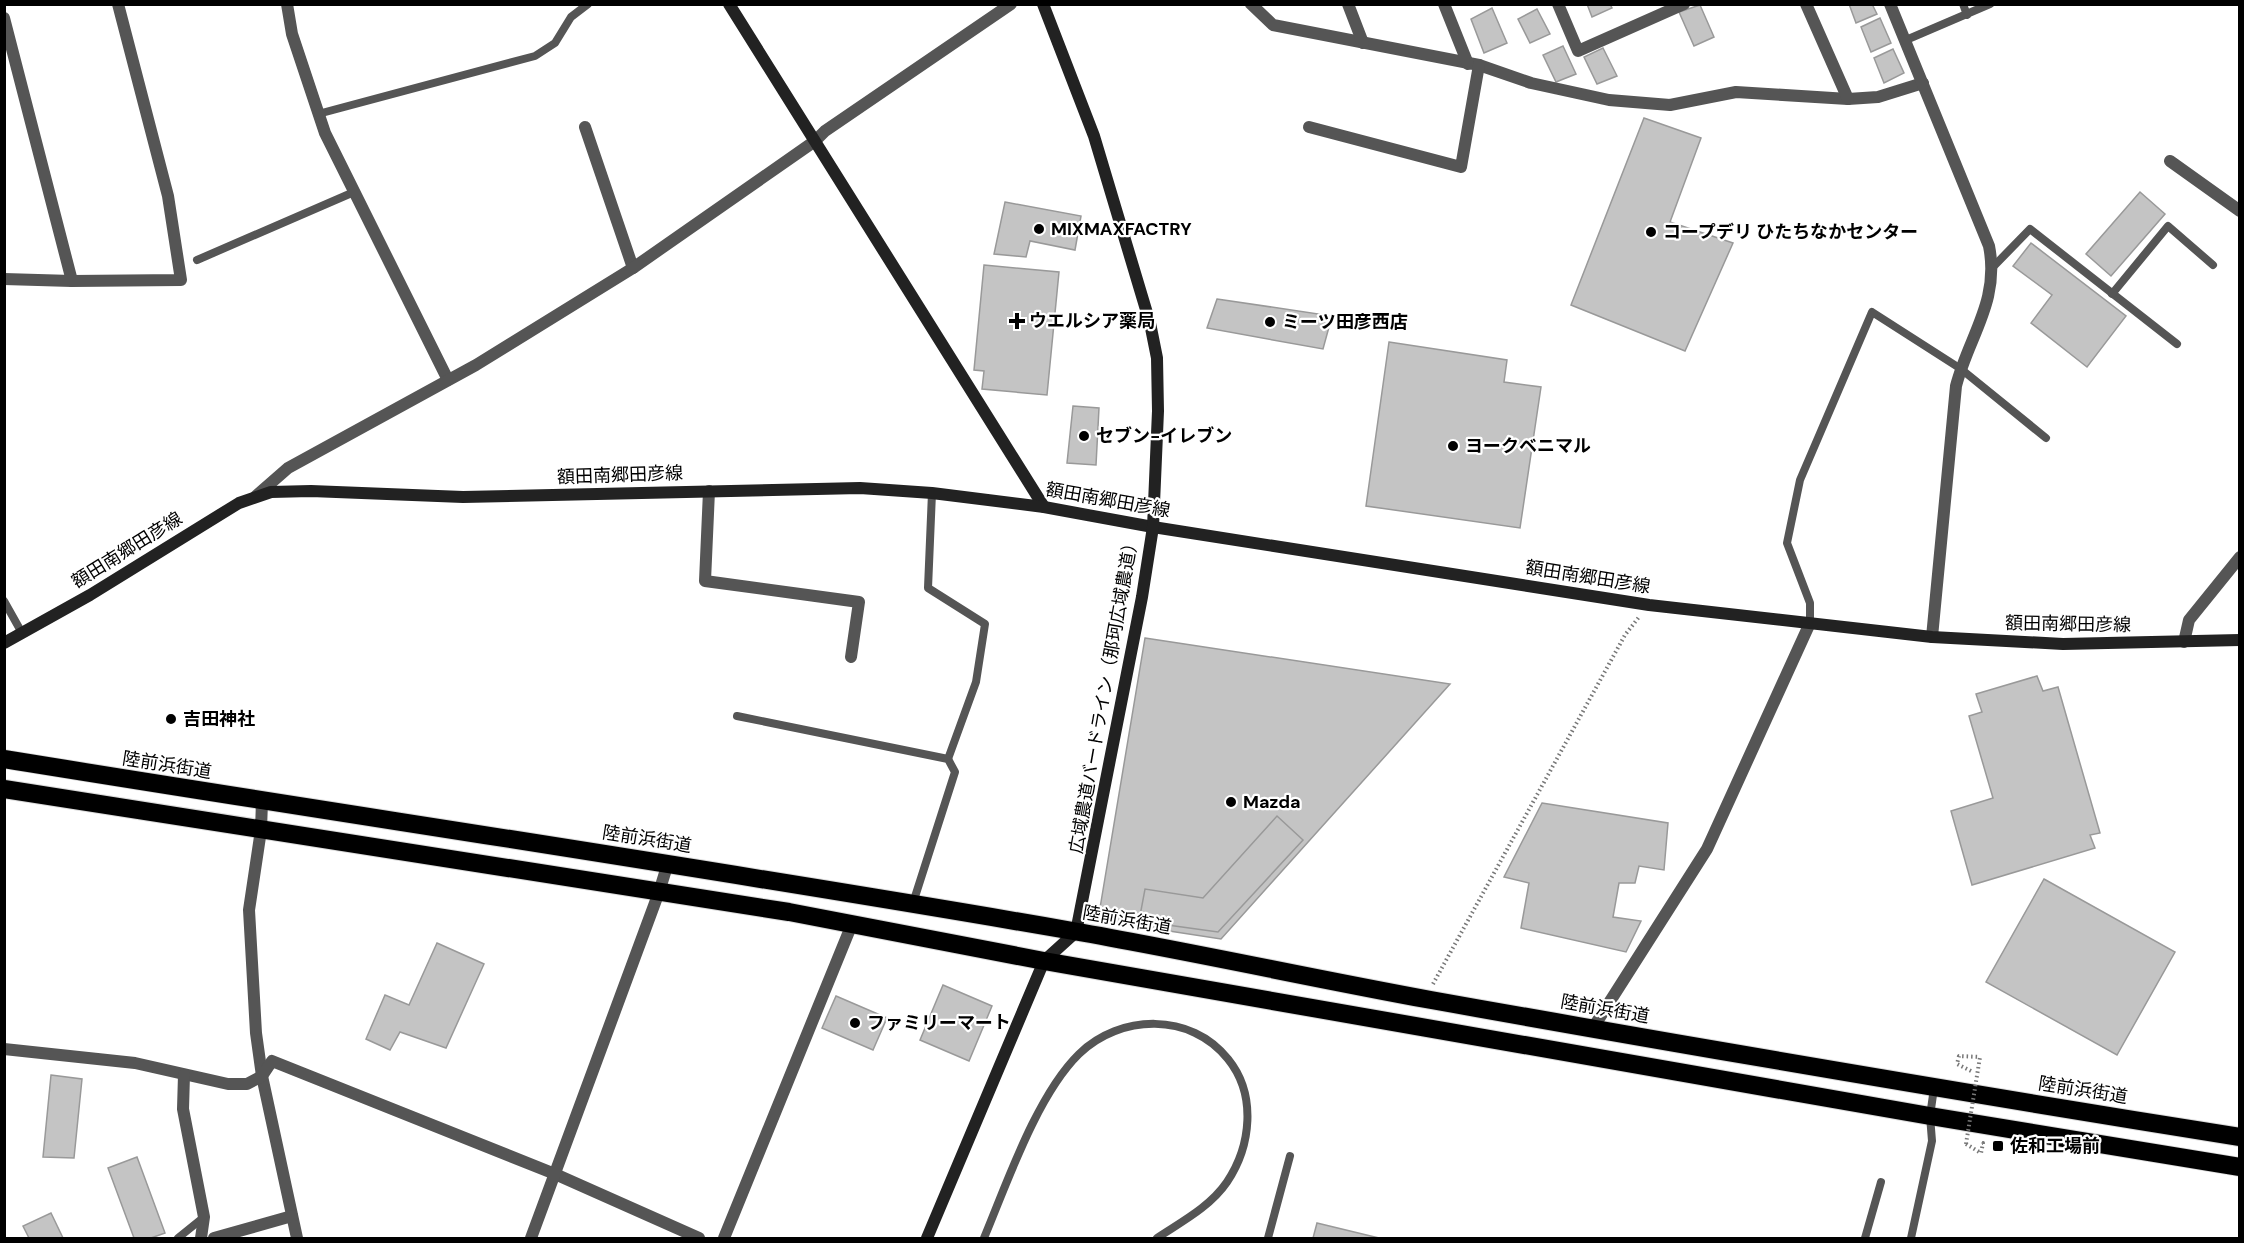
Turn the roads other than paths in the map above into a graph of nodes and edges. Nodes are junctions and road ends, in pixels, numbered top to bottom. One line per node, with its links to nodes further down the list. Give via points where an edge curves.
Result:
1 (118, 4): 35 (street, via 168,196 181,280)
2 (287, 4): 23 (street, via 292,34)
3 (588, 4): 23 (lane, via 571,17 555,43 535,56)
4 (729, 4): 26 (main road)
5 (1011, 4): 26 (street)
6 (1043, 4): 45 (main road, 広域農道バードライン（那珂広域農道）, via 1094,136 1150,323 1157,358 1158,411)
7 (1251, 4): 19 (street, via 1273,25)
8 (1348, 4): 19 (street)
9 (1444, 4): 20 (street)
10 (1558, 4): 11 (street, via 1578,51)
11 (1684, 4)
12 (1806, 4): 22 (street)
13 (1890, 4): 18 (street)
14 (1963, 4): 16 (lane)
15 (1990, 4): 16 (lane)
16 (1967, 15): 18 (lane)
17 (4, 18): 35 (street)
18 (1906, 40): 21 (street)
19 (1363, 43): 20 (street)
20 (1473, 64): 22 (street, via 1531,83 1610,100 1670,105 1736,92); 25 (street, via 1461,167)
21 (1923, 83): 22 (street, via 1878,97); 32 (street, via 1989,246)
22 (1848, 99)
23 (318, 114): 28 (street)
24 (585, 127): 33 (street)
25 (1310, 127)
26 (815, 141): 33 (street); 44 (main road)
27 (2170, 161): 29 (street)
28 (354, 192): 30 (lane); 39 (street)
29 (2240, 211)
30 (197, 260)
31 (2213, 265): 36 (lane, via 2168,226)
32 (1993, 267): 36 (lane, via 2030,229); 38 (street, via 1985,311)
33 (633, 268): 39 (street)
34 (4, 279): 35 (street)
35 (72, 281)
36 (2112, 294): 37 (lane)
37 (2177, 344)
38 (1960, 369): 40 (lane); 48 (lane, via 1872,312 1800,480 1787,543 1810,603); 50 (street)
39 (448, 380): 43 (street, via 288,468)
40 (2046, 438)
41 (709, 491): 42 (main road, 額田南郷田彦線, via 860,488); 43 (main road, 額田南郷田彦線, via 463,497 291,491); 54 (street, via 705,581 859,602)
42 (932, 493): 44 (main road, 額田南郷田彦線); 57 (lane, via 928,588 985,624 976,682)
43 (256, 496): 49 (main road, 額田南郷田彦線)
44 (1044, 507): 45 (main road, 額田南郷田彦線)
45 (1153, 527): 48 (main road, 額田南郷田彦線, via 1649,605); 65 (main road, 広域農道バードライン（那珂広域農道）)
46 (2240, 557): 52 (street, via 2189,620)
47 (4, 601): 49 (lane)
48 (1810, 623): 50 (main road, 額田南郷田彦線); 67 (street, via 1707,849)
49 (22, 633): 53 (main road, 額田南郷田彦線)
50 (1932, 637): 52 (main road, 額田南郷田彦線, via 2063,644)
51 (2240, 640): 52 (main road, 額田南郷田彦線)
52 (2184, 642)
53 (4, 643)
54 (851, 657)
55 (737, 716): 57 (lane)
56 (4, 759): 59 (highway, 陸前浜街道)
57 (948, 759): 63 (lane, via 955,772)
58 (4, 789): 60 (highway)
59 (262, 801): 60 (street); 61 (highway, 陸前浜街道)
60 (261, 830): 62 (highway); 70 (street, via 249,910)
61 (668, 862): 62 (street); 63 (highway, 陸前浜街道)
62 (659, 892): 64 (highway); 76 (street)
63 (912, 904): 65 (highway, 陸前浜街道)
64 (852, 924): 66 (highway); 86 (street)
65 (1076, 932): 66 (main road); 67 (highway, 陸前浜街道)
66 (1044, 961): 72 (highway); 87 (main road)
67 (1593, 1028): 71 (highway, 陸前浜街道)
68 (4, 1049): 69 (street, via 135,1063)
69 (184, 1075): 70 (street, via 228,1084 247,1084); 79 (street, via 183,1108)
70 (262, 1076): 76 (street, via 272,1061); 78 (street)
71 (1934, 1088): 72 (lane); 73 (highway, 陸前浜街道)
72 (1930, 1116): 75 (highway); 92 (lane, via 1932,1141)
73 (2240, 1137)
74 (1290, 1155): 90 (lane)
75 (2240, 1167)
76 (555, 1174): 84 (street); 85 (street)
77 (1881, 1182): 91 (lane)
78 (292, 1216): 82 (street); 83 (street)
79 (204, 1218): 80 (lane); 81 (street)
80 (178, 1239)
81 (201, 1239)
82 (214, 1239)
83 (297, 1239)
84 (531, 1239)
85 (699, 1239)
86 (724, 1239)
87 (927, 1239)
88 (984, 1239): 89 (lane, via 1035,1121 1066,1069 1098,1039 1134,1024 1155,1022 1191,1030 1228,1059 1239,1077 1248,1119 1246,1142 1226,1184 1210,1202)
89 (1157, 1239)
90 (1268, 1239)
91 (1865, 1239)
92 (1911, 1239)

